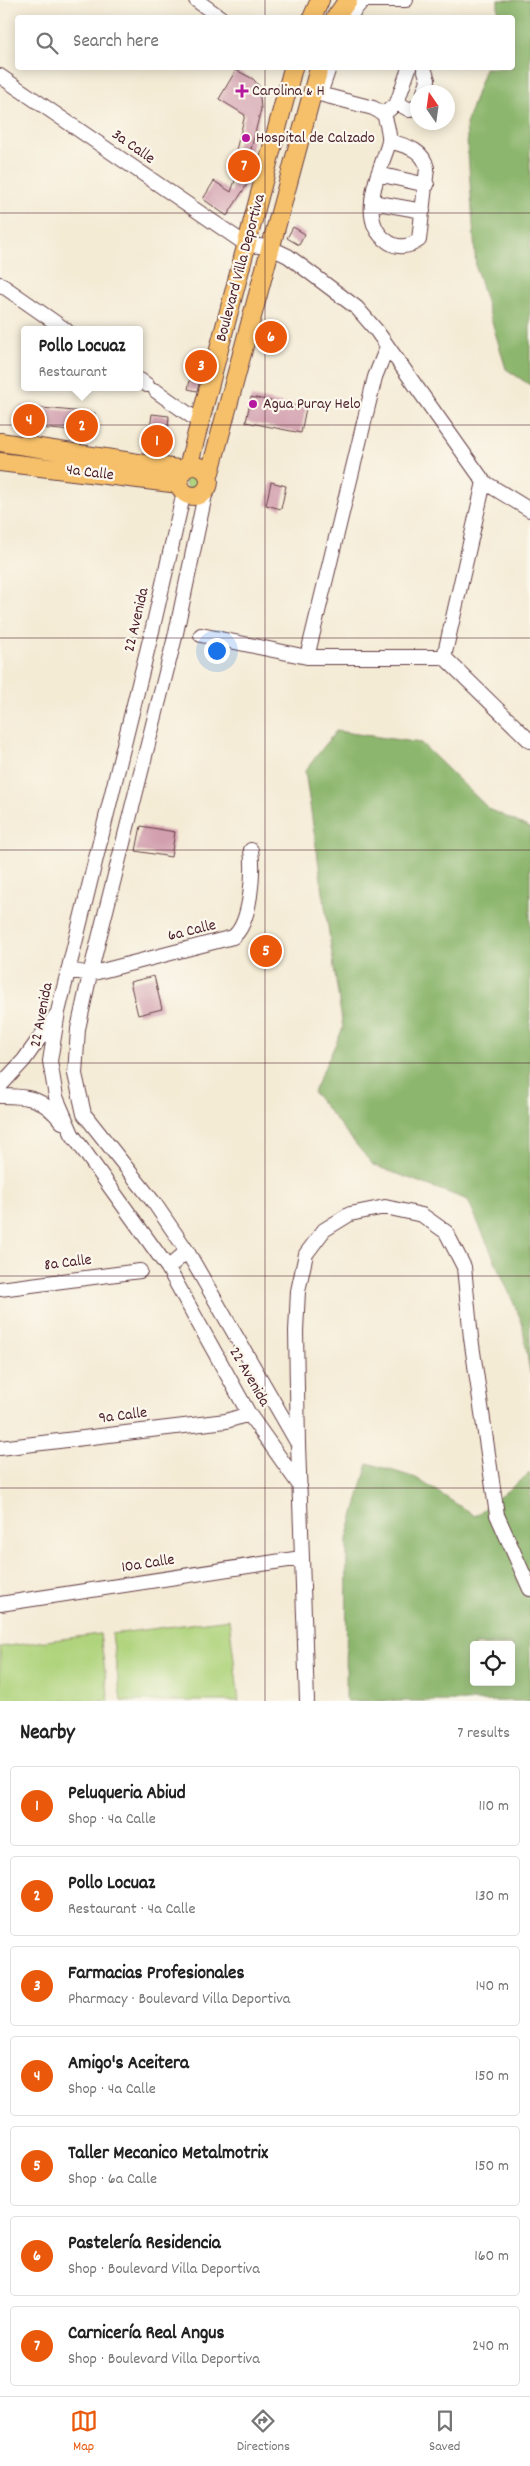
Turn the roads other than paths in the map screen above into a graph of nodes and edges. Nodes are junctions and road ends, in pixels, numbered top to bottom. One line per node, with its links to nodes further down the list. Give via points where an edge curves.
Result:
1 (196, 0): 6 (street)
2 (320, 0): 7 (main road)
3 (348, 0): 8 (main road)
4 (370, 0): 5 (street); 9 (street)
5 (406, 0)
6 (217, 15)
7 (313, 15)
8 (337, 15)
9 (352, 15)
10 (292, 70): 26 (main road, Boulevard Villa Deportiva)
11 (319, 70): 17 (main road, Boulevard Villa Deportiva)
12 (328, 70): 17 (street)
13 (408, 70): 18 (street)
14 (425, 70): 16 (street)
15 (0, 76): 26 (street, 3a Calle)
16 (426, 85)
17 (316, 93): 20 (street); 27 (main road, Boulevard Villa Deportiva)
18 (397, 103): 19 (street); 20 (street)
19 (410, 110)
20 (384, 114): 21 (street)
21 (389, 141): 22 (street); 23 (street, via 420,152 425,158)
22 (378, 174): 23 (street); 24 (street)
23 (427, 185): 25 (street)
24 (372, 202): 25 (street); 25 (street, via 373,224 383,239 392,245 412,245 419,240)
25 (424, 211)
26 (247, 245): 27 (street); 32 (main road, Boulevard Villa Deportiva)
27 (269, 247): 30 (street, via 288,256 351,303); 37 (main road, Boulevard Villa Deportiva)
28 (0, 284): 29 (street)
29 (60, 326)
30 (388, 347): 36 (street); 42 (street, via 375,378)
31 (148, 385): 32 (street)
32 (201, 422): 35 (main road, Boulevard Villa Deportiva)
33 (0, 442): 35 (main road, 4a Calle)
34 (0, 462): 35 (main road, 4a Calle)
35 (184, 478): 37 (main road, via 203,468); 37 (main road, via 193,496 203,494); 39 (street, 22 Avenida)
36 (484, 482): 38 (street); 43 (street)
37 (208, 483): 40 (street, 22 Avenida)
38 (530, 510)
39 (154, 626): 40 (street); 46 (street, 22 Avenida)
40 (176, 633): 47 (street, 22 Avenida)
41 (201, 635): 42 (street)
42 (307, 657): 43 (street)
43 (444, 658): 44 (street)
44 (530, 741)
45 (251, 850): 47 (street, 6a Calle, via 254,869 241,931 233,937)
46 (68, 970): 47 (street, 6a Calle); 48 (street, 22 Avenida)
47 (90, 974): 52 (street, 22 Avenida, via 78,1029 75,1074 84,1114 155,1204)
48 (58, 1012): 49 (street, via 24,1060); 51 (street, 22 Avenida, via 50,1061 56,1097)
49 (0, 1086)
50 (0, 1096): 51 (street, via 26,1096 50,1107)
51 (72, 1134): 53 (street, 22 Avenida)
52 (187, 1251): 53 (street); 57 (street, 22 Avenida)
53 (168, 1268): 56 (street, 22 Avenida)
54 (140, 1271): 55 (street, 8a Calle)
55 (0, 1289)
56 (249, 1414): 58 (street, 9a Calle, via 226,1421); 59 (street, 22 Avenida)
57 (298, 1444): 59 (street); 61 (street, via 296,1331 298,1291 306,1254 324,1230 350,1214 385,1207 422,1215 446,1232 464,1267 497,1515)
58 (0, 1448)
59 (300, 1486): 60 (street)
60 (301, 1558): 62 (street, 10a Calle); 63 (street)
61 (530, 1589)
62 (0, 1604)
63 (308, 1701)

